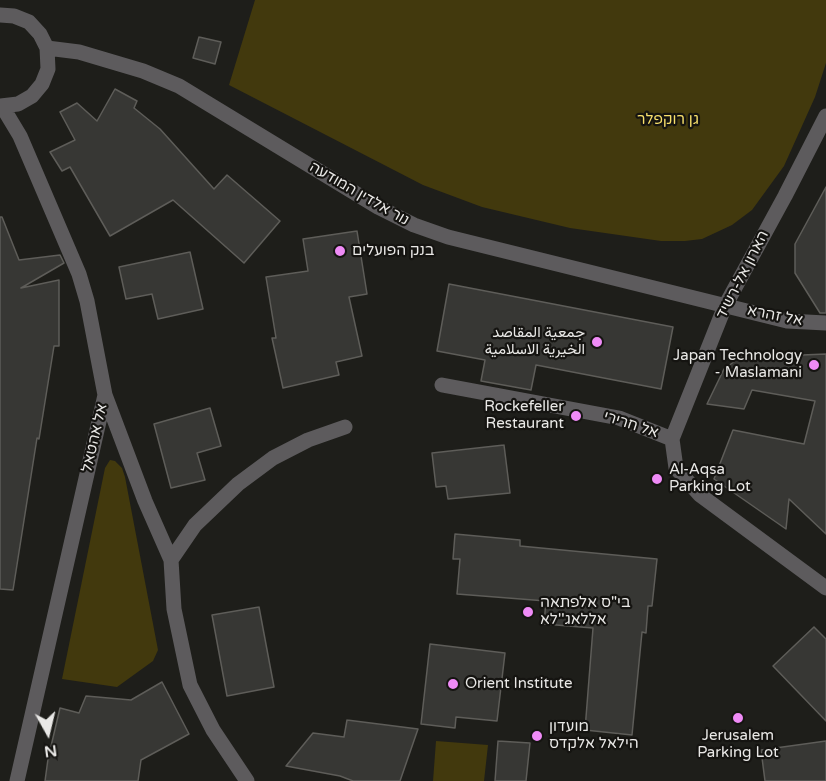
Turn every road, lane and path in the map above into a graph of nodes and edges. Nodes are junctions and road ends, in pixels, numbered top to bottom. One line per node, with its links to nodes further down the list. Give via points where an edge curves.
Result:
1 (0, 15): 2 (street, via 29,22)
2 (47, 48): 3 (street, via 48,69 42,84 18,104); 5 (street, נור אלדין המודעה, via 80,52 179,86 414,225 491,249)
3 (1, 106): 8 (street, אל אהטאל, via 20,136 79,274)
4 (826, 116): 5 (street, הארון אל-רשיד)
5 (725, 306): 6 (street, אל זהרא, via 788,321); 10 (street, הארון אל-רשיד)
6 (826, 323)
7 (442, 385): 10 (street, אל חרירי, via 619,418)
8 (105, 395): 11 (street); 13 (street, אל אהטאל)
9 (345, 427): 11 (street, via 273,458 238,484 195,525)
10 (672, 439): 12 (street, אל חרירי, via 676,468 700,495)
11 (171, 560): 14 (street, via 174,609 190,685 213,730)
12 (826, 588)
13 (17, 781)
14 (247, 781)

